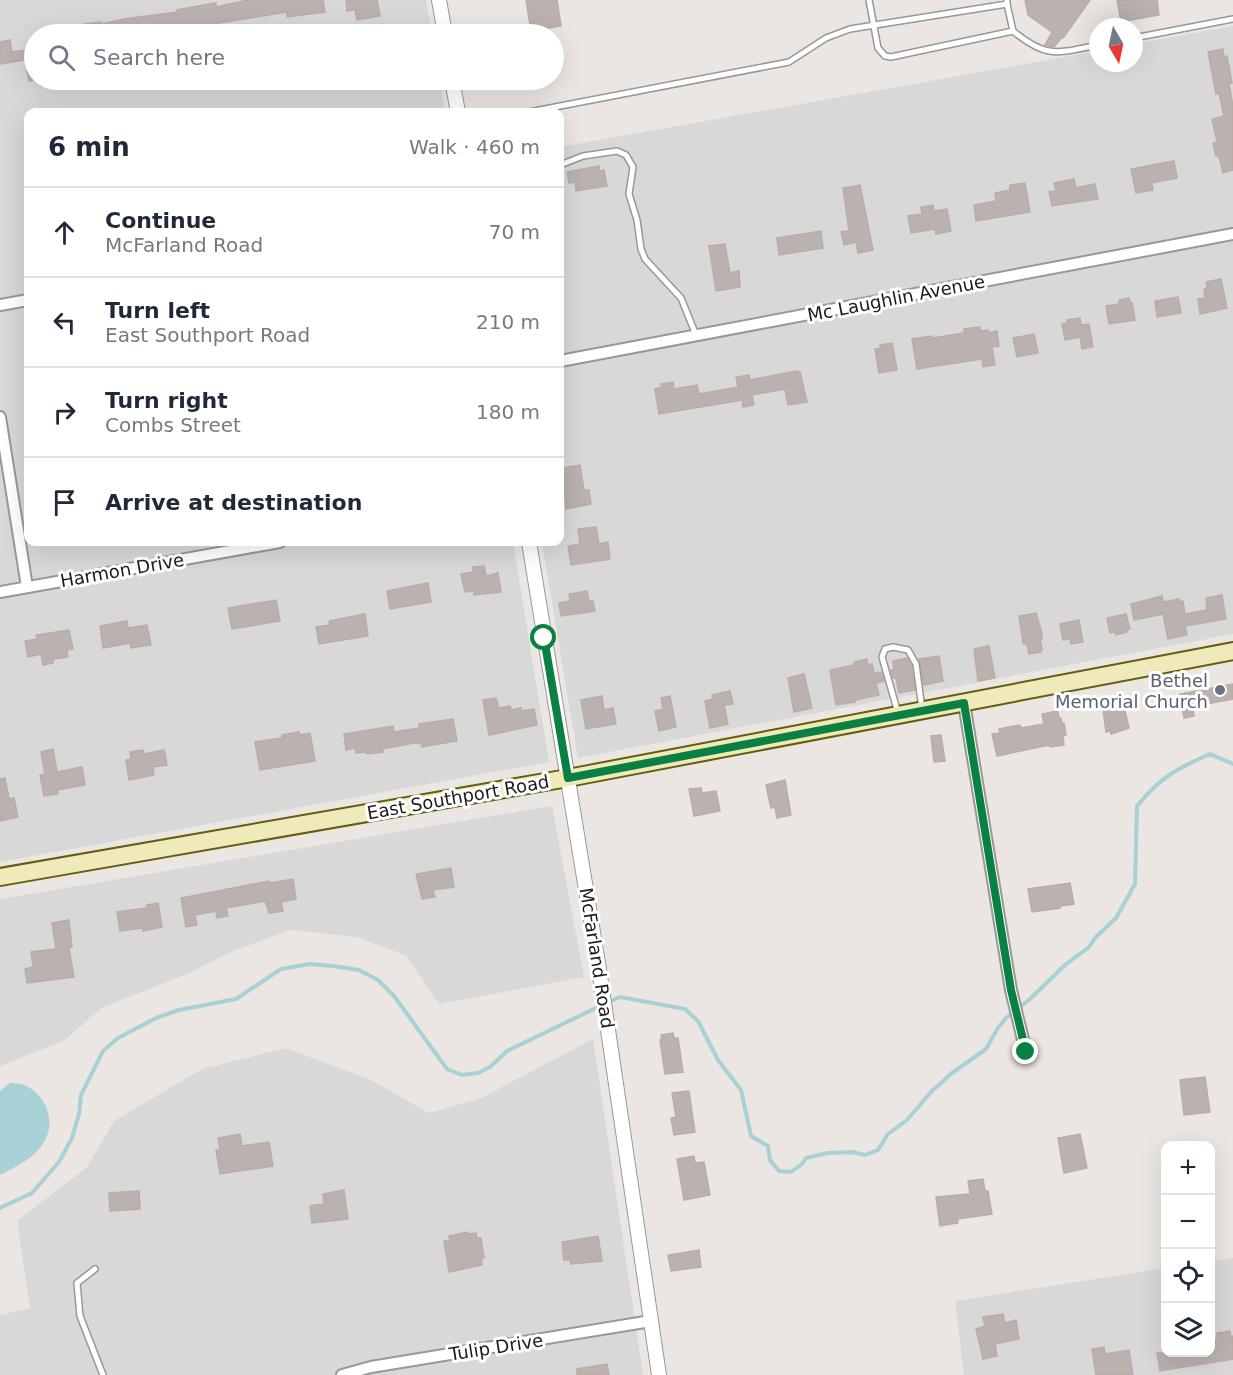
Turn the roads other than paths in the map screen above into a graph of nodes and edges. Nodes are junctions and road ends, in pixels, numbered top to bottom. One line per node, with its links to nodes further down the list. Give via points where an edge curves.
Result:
1 (439, 0): 5 (street)
2 (869, 0): 6 (lane)
3 (1007, 2): 6 (lane); 7 (lane)
4 (1233, 19): 8 (lane)
5 (443, 24)
6 (874, 25): 7 (lane, via 881,53 891,57); 12 (lane, via 826,38 789,62)
7 (1013, 31): 9 (lane, via 1048,53)
8 (1143, 36)
9 (1089, 46)
10 (454, 90): 11 (street)
11 (457, 108)
12 (550, 108)
13 (564, 163): 17 (lane, via 617,151 626,155 633,167 629,194 641,249 645,259 681,298)
14 (1233, 234): 17 (street, Mc Laughlin Avenue)
15 (24, 301): 16 (street)
16 (0, 304)
17 (696, 336): 18 (street, Mc Laughlin Avenue)
18 (564, 360)
19 (0, 417): 22 (street)
20 (258, 546): 22 (street, Harmon Drive)
21 (530, 546): 28 (street, McFarland Road)
22 (27, 587): 23 (street, Harmon Drive)
23 (0, 592)
24 (1233, 651): 25 (main road, East Southport Road)
25 (964, 703): 26 (main road, East Southport Road); 30 (street, via 1011,990)
26 (922, 711): 27 (main road, East Southport Road); 27 (lane, via 914,657 908,650 892,646 882,657)
27 (899, 715): 28 (main road, East Southport Road)
28 (568, 778): 29 (main road, East Southport Road); 32 (street, McFarland Road)
29 (0, 877)
30 (1026, 1052)
31 (95, 1269): 33 (lane, via 77,1283 80,1316)
32 (651, 1321): 34 (street, Tulip Drive); 35 (street, McFarland Road)
33 (103, 1375)
34 (342, 1375)
35 (659, 1375)

